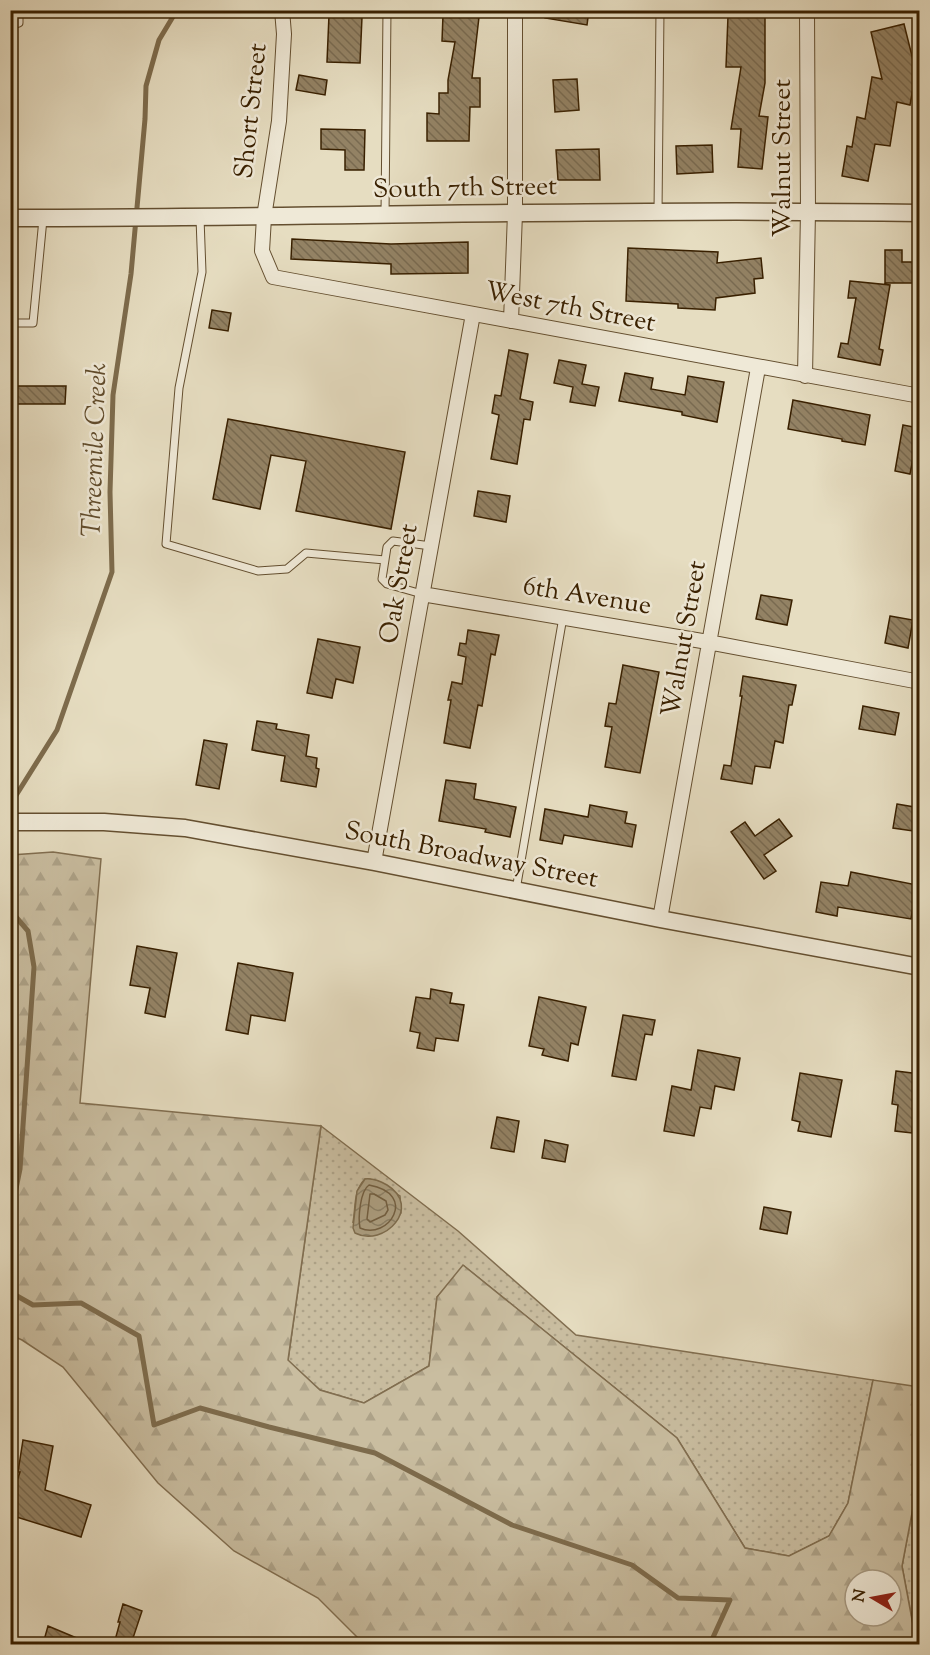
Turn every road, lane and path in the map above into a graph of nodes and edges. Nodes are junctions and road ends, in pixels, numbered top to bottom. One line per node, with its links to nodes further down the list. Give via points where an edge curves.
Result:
1 (19, 10): 7 (lane, via 19,23)
2 (282, 10): 13 (street, Short Street, via 279,121)
3 (387, 10): 12 (lane)
4 (515, 10): 10 (street)
5 (660, 10): 9 (lane)
6 (807, 10): 8 (street, Walnut Street)
7 (10, 26)
8 (808, 211): 9 (street, South 7th Street); 11 (street, South 7th Street); 21 (street, Walnut Street)
9 (658, 212): 10 (street, South 7th Street)
10 (515, 213): 12 (street, South 7th Street); 18 (street)
11 (920, 213)
12 (385, 215): 13 (street, South 7th Street)
13 (264, 217): 16 (street, South 7th Street); 17 (street, West 7th Street, via 262,251 273,278)
14 (10, 218): 15 (street, South 7th Street)
15 (43, 218): 16 (street, South 7th Street); 19 (lane, via 33,322)
16 (192, 218): 24 (lane, via 202,272 179,388 166,543 258,571 287,568 306,553)
17 (473, 314): 18 (street, West 7th Street); 23 (street, Oak Street)
18 (511, 321): 20 (street, West 7th Street)
19 (10, 323)
20 (758, 368): 21 (street, West 7th Street); 27 (street, Walnut Street)
21 (805, 376): 22 (street, West 7th Street)
22 (920, 396)
23 (431, 546): 24 (lane, via 393,540); 25 (street, Oak Street)
24 (385, 560): 25 (lane, via 382,579 387,584)
25 (422, 594): 26 (street, 6th Avenue); 30 (street, Oak Street)
26 (562, 617): 27 (street, 6th Avenue); 31 (lane)
27 (708, 642): 28 (street, 6th Avenue); 32 (street, Walnut Street)
28 (920, 682)
29 (10, 822): 30 (street, South Broadway Street, via 104,822 185,828)
30 (374, 862): 31 (street, South Broadway Street)
31 (516, 891): 32 (street, South Broadway Street)
32 (660, 919): 33 (street, South Broadway Street)
33 (920, 966)

